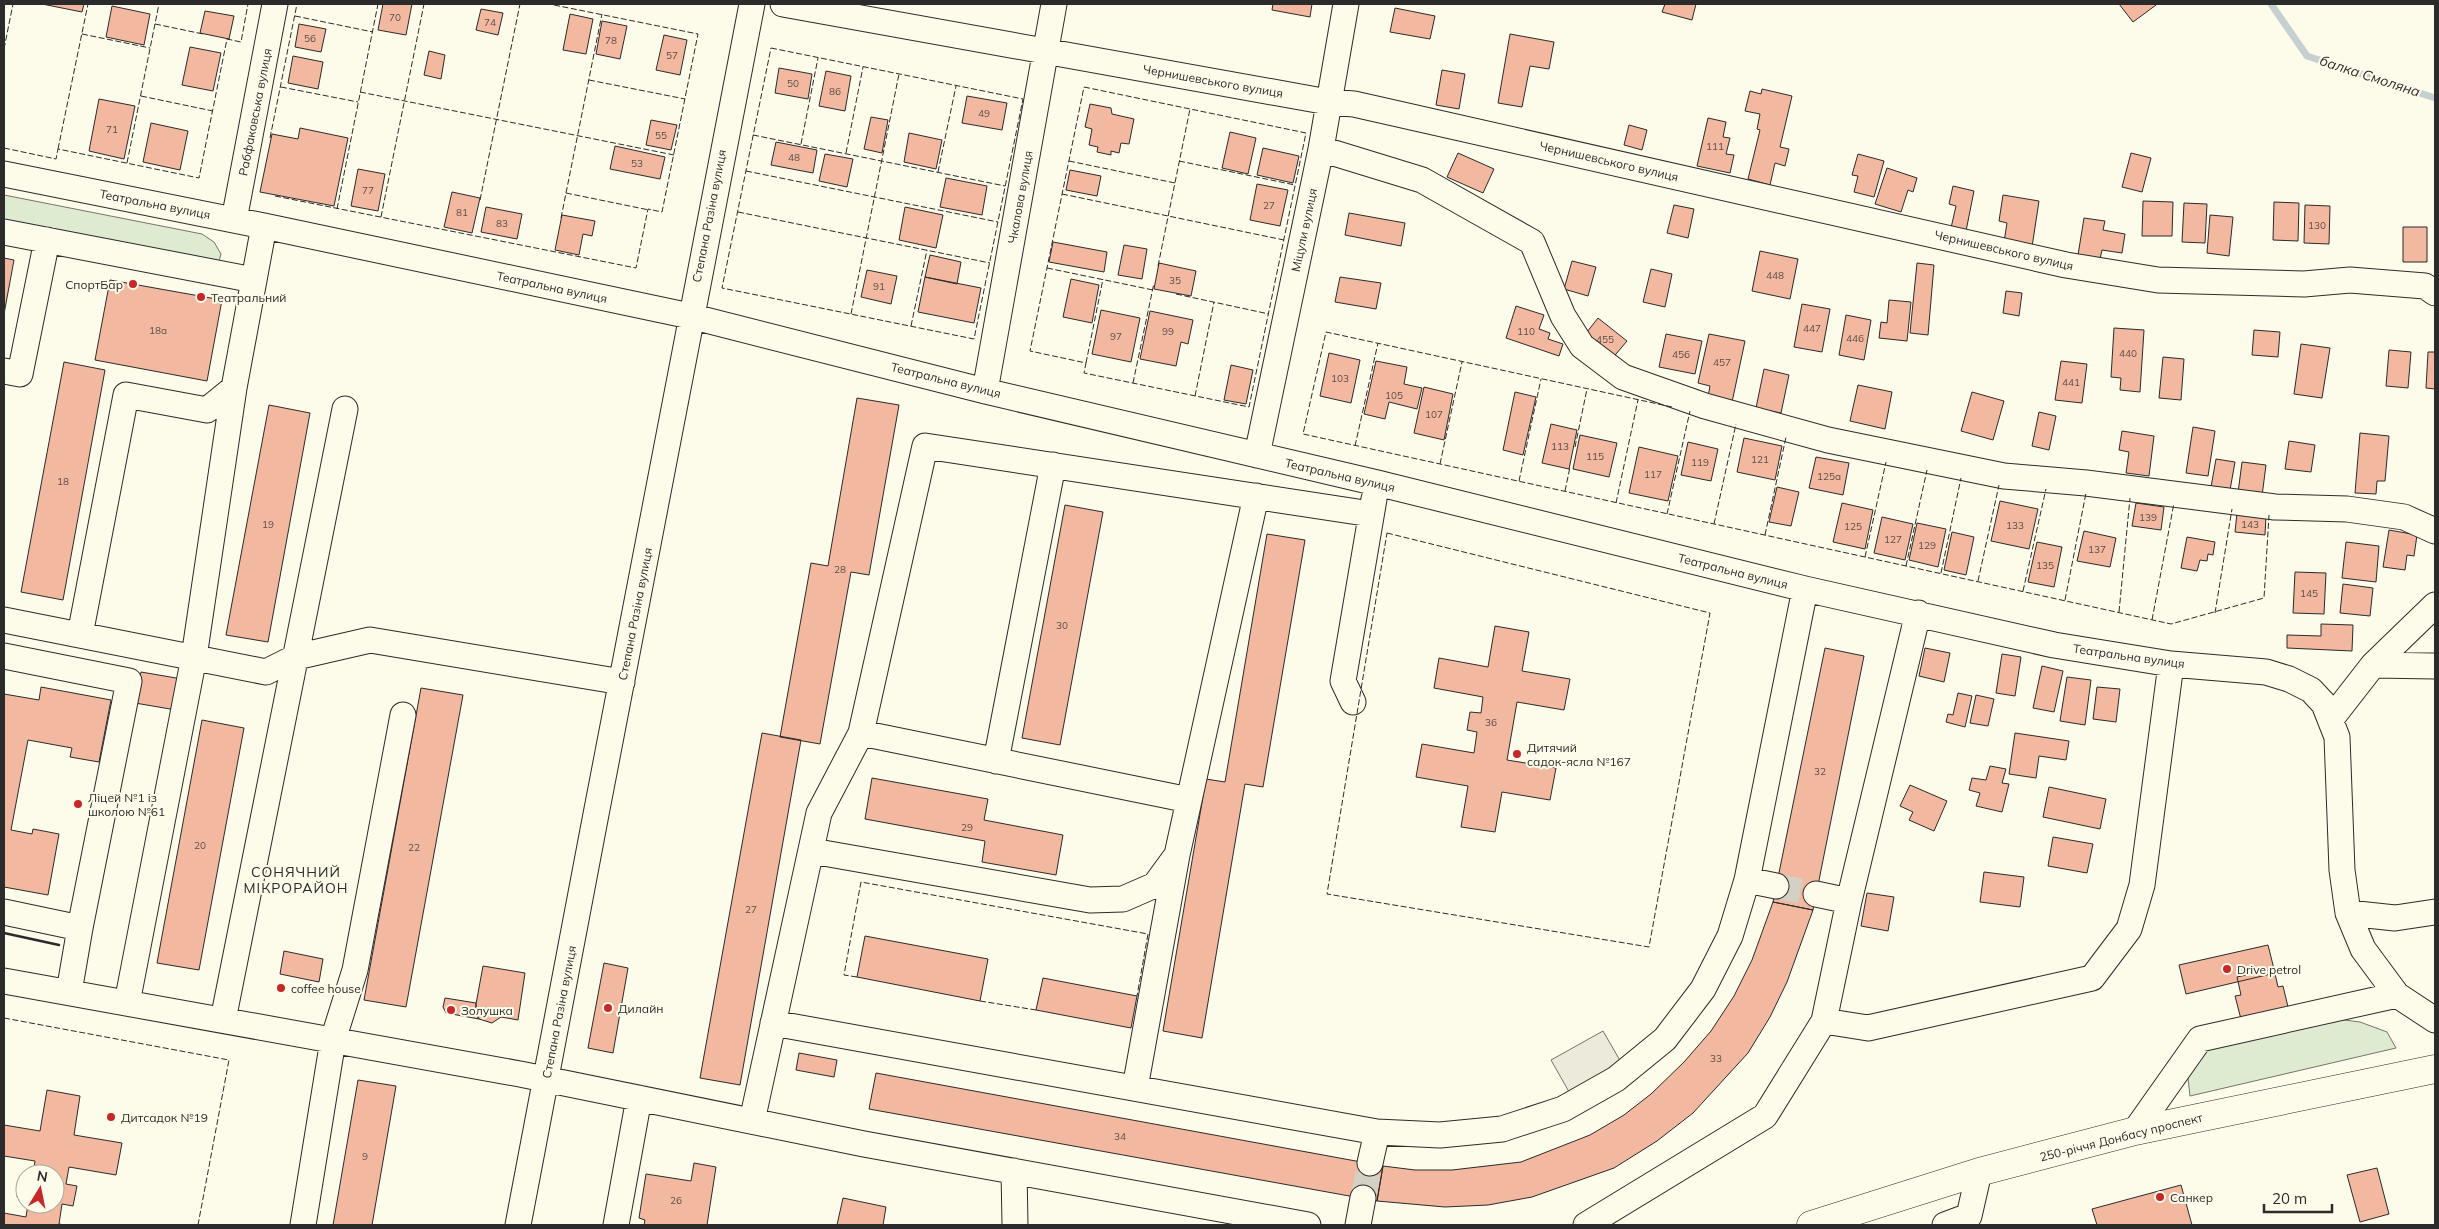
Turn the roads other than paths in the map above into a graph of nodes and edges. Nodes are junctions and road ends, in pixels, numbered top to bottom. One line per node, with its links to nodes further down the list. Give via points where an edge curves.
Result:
1 (275, 4): 10 (street, Рабфаковська вулиця)
2 (752, 4): 16 (street, Степана Разіна вулиця)
3 (783, 4): 6 (street, Чернишевського вулиця)
4 (1054, 4): 6 (street, Чкалова вулиця)
5 (1346, 4): 7 (street, Міцули вулиця)
6 (1046, 50): 7 (street, Чернишевського вулиця); 19 (street, Чкалова вулиця)
7 (1328, 102): 8 (street, Міцули вулиця); 15 (street, Чернишевського вулиця, via 1354,104 2066,265 2158,280 2304,284 2350,280 2425,286)
8 (1321, 149): 21 (street, Міцули вулиця); 26 (street, via 1422,180 1532,242 1563,316 1582,346 1623,377 1705,406 1828,440 2004,476 2275,506 2347,509 2404,518)
9 (4, 174): 10 (street, Театральна вулиця)
10 (234, 220): 11 (street, Театральна вулиця)
11 (264, 226): 14 (street); 16 (street, Театральна вулиця)
12 (4, 232): 13 (street)
13 (47, 240): 14 (street); 17 (street, via 20,374)
14 (254, 280): 18 (street)
15 (2435, 293)
16 (690, 316): 19 (street, Театральна вулиця); 38 (street, Степана Разіна вулиця)
17 (4, 371)
18 (234, 388): 31 (street, via 207,410 126,395); 34 (street)
19 (985, 391): 21 (street, Театральна вулиця)
20 (346, 409): 33 (street)
21 (1257, 455): 23 (street, Театральна вулиця)
22 (1052, 465): 24 (street); 42 (street, via 925,446); 43 (street)
23 (1377, 484): 25 (street); 27 (street, Театральна вулиця)
24 (1256, 496): 25 (street); 44 (street)
25 (1371, 514): 39 (street, via 1344,681)
26 (2435, 531)
27 (1805, 589): 29 (street, Театральна вулиця); 47 (street)
28 (2435, 605): 36 (street)
29 (1918, 613): 35 (street, Театральна вулиця, via 2054,645); 50 (street)
30 (4, 620): 31 (street)
31 (80, 635): 34 (street)
32 (4, 656): 54 (street, via 128,681)
33 (296, 657): 34 (street, via 266,672); 38 (street, via 370,640); 59 (street)
34 (194, 658): 58 (street)
35 (2171, 664): 41 (street, Театральна вулиця, via 2266,672 2288,679 2311,690 2324,704); 61 (street, via 2142,885 2130,929 2092,978 1868,1028)
36 (2373, 665): 37 (street); 41 (street)
37 (2435, 666)
38 (622, 682): 65 (street, Степана Разіна вулиця)
39 (1352, 702)
40 (403, 715): 63 (street, via 355,970)
41 (2331, 719): 53 (street, Театральна вулиця, via 2337,737 2342,870)
42 (861, 733): 43 (street); 45 (street, via 819,813)
43 (996, 761): 44 (street)
44 (1189, 800): 46 (street)
45 (812, 851): 46 (street, via 1090,900 1123,899 1155,885); 62 (street)
46 (1177, 855): 66 (street)
47 (1747, 880): 48 (street); 70 (street, via 1730,936 1703,989 1665,1039 1616,1079 1563,1109 1502,1129 1440,1135)
48 (1776, 886)
49 (1816, 894): 50 (street)
50 (1849, 901): 61 (street)
51 (4, 912): 54 (street)
52 (2435, 912): 53 (street, via 2395,918)
53 (2348, 913): 57 (street, Театральна вулиця, via 2363,949)
54 (80, 928): 56 (street)
55 (4, 981): 56 (street)
56 (69, 992): 58 (street)
57 (2397, 994): 60 (street, Театральна вулиця); 69 (street, via 2200,1040)
58 (127, 1002): 59 (street)
59 (223, 1020): 63 (street)
60 (2435, 1020)
61 (1824, 1021): 81 (street, via 1764,1116)
62 (773, 1023): 66 (street); 68 (street)
63 (333, 1040): 65 (street); 75 (street)
64 (2435, 1069): 69 (main road, 250-річчя Донбасу проспект)
65 (546, 1079): 67 (street); 76 (street, Степана Разіна вулиця)
66 (1134, 1088): 70 (street)
67 (639, 1098): 68 (street); 77 (street)
68 (752, 1121): 72 (street)
69 (2135, 1131): 73 (main road, 250-річчя Донбасу проспект)
70 (1377, 1132): 71 (street)
71 (1370, 1163)
72 (1014, 1171): 78 (street); 79 (street)
73 (1979, 1172): 82 (main road, 250-річчя Донбасу проспект); 83 (street, via 1969,1216)
74 (1363, 1198): 80 (street)
75 (302, 1225)
76 (518, 1225)
77 (616, 1225)
78 (1015, 1225)
79 (1308, 1225)
80 (1358, 1225)
81 (1586, 1225)
82 (1812, 1225)
83 (1945, 1225)

